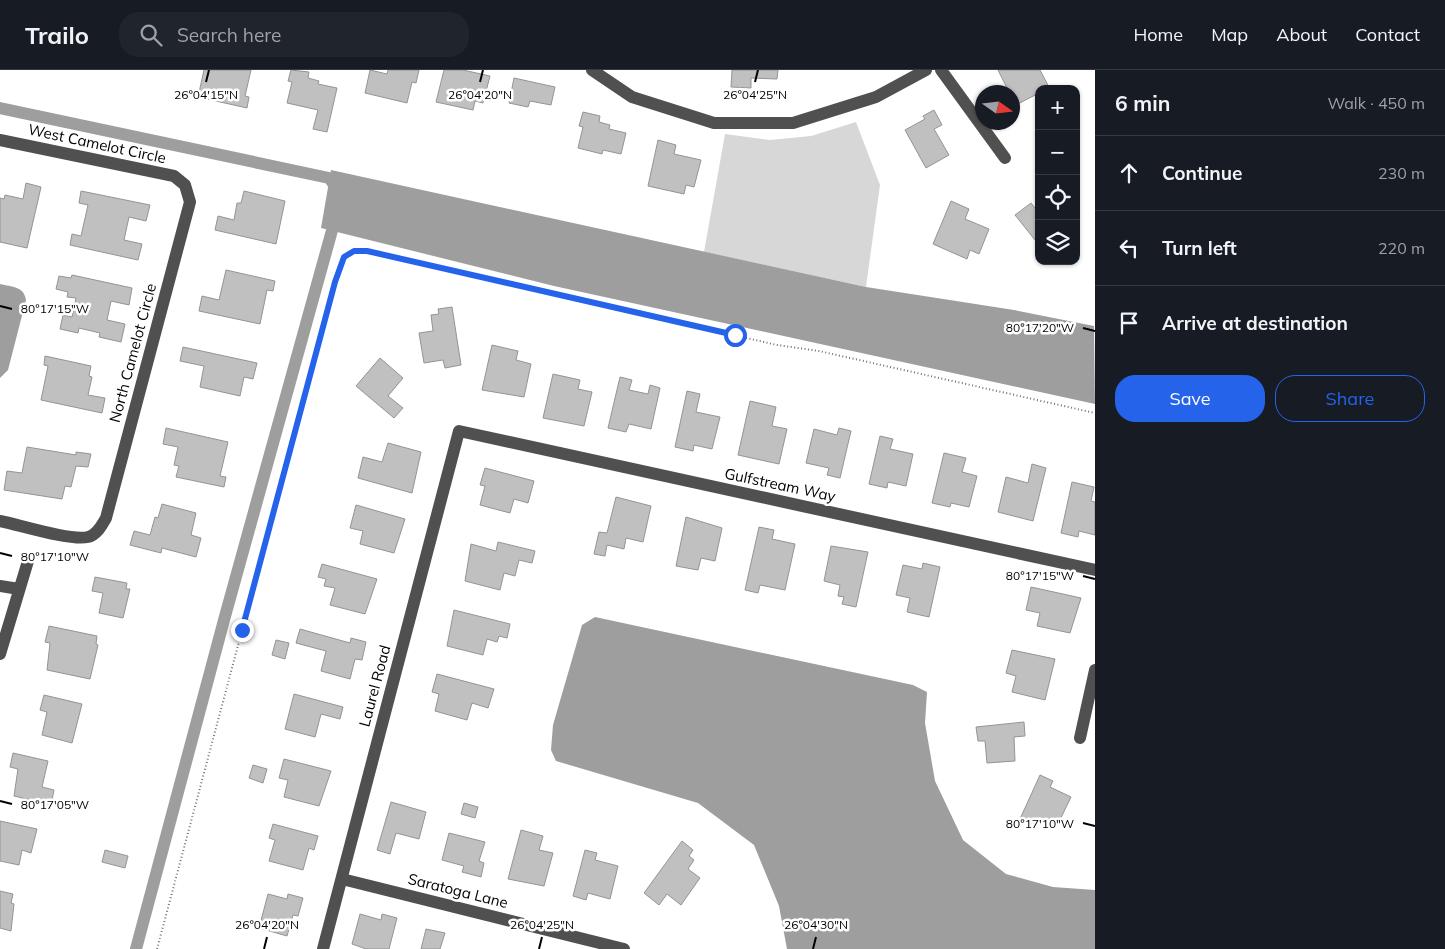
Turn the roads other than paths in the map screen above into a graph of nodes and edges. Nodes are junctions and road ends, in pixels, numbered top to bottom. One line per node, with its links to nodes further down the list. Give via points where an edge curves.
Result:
1 (592, 70): 2 (street, via 632,97 714,123 793,123 876,97)
2 (926, 70)
3 (941, 70): 5 (street)
4 (0, 140): 6 (street, West Camelot Circle, via 174,176)
5 (1005, 158)
6 (185, 185): 8 (street, North Camelot Circle, via 190,202 106,518 89,537)
7 (459, 431): 10 (street, Gulfstream Way); 16 (street, Laurel Road)
8 (0, 521)
9 (28, 560): 12 (street)
10 (1095, 570)
11 (0, 586): 12 (street)
12 (19, 589): 13 (street)
13 (0, 654)
14 (1095, 670): 15 (street)
15 (1080, 738)
16 (342, 879): 17 (street, Laurel Road); 18 (street, Saratoga Lane)
17 (323, 949)
18 (624, 949)

